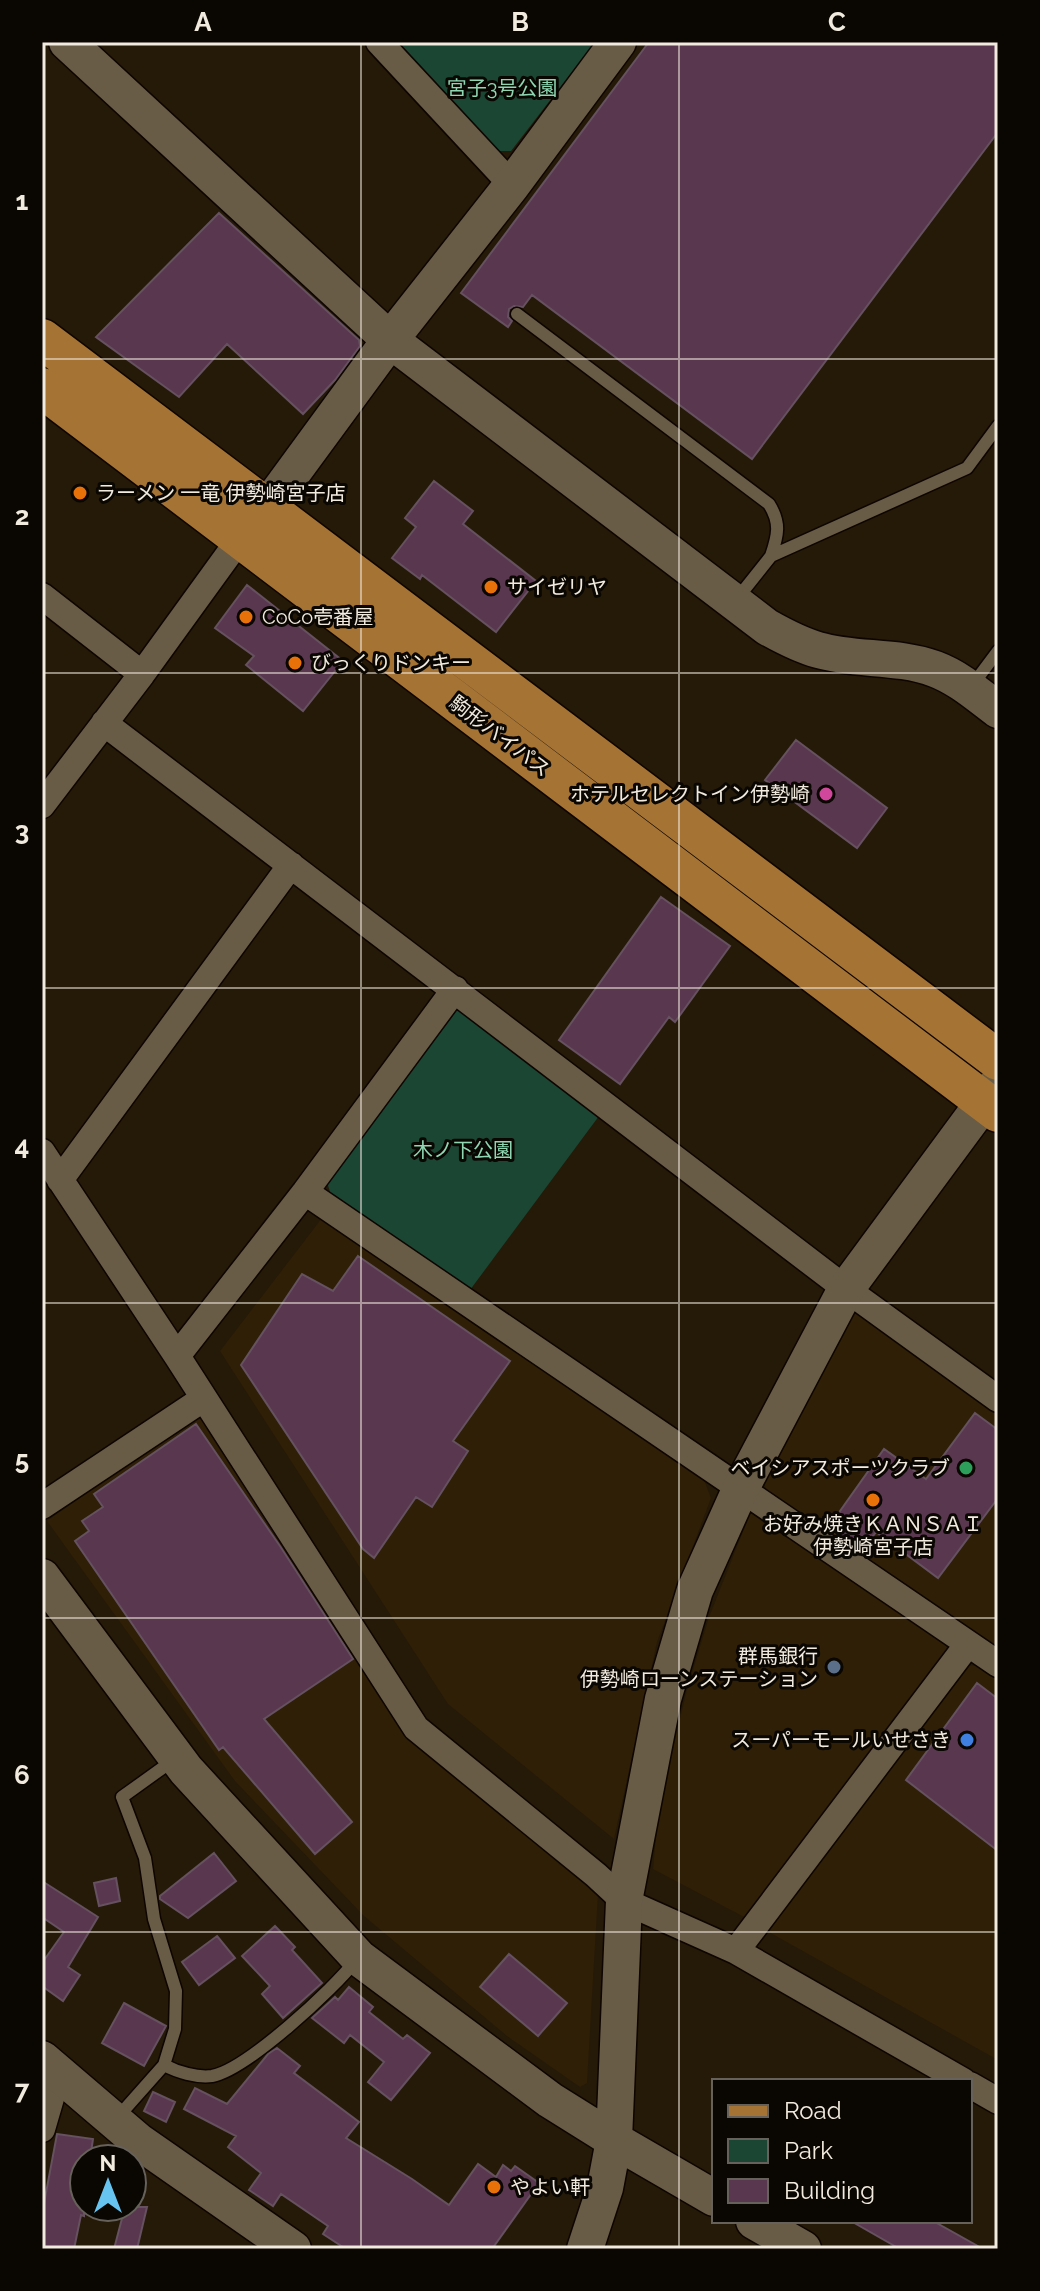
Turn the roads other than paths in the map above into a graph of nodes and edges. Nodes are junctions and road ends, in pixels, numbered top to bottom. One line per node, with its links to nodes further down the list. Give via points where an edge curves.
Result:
1 (67, 42): 7 (street)
2 (379, 42): 4 (street)
3 (618, 42): 4 (street)
4 (512, 185): 7 (street)
5 (517, 314): 12 (lane, via 769,504 778,518)
6 (42, 339): 10 (main road, 駒形バイパス)
7 (390, 340): 10 (street); 14 (street)
8 (42, 388): 11 (main road, 駒形バイパス)
9 (998, 426): 12 (lane, via 967,468)
10 (266, 509): 11 (street); 22 (main road, 駒形バイパス)
11 (239, 540): 16 (street); 23 (main road, 駒形バイパス)
12 (771, 556): 14 (lane)
13 (42, 596): 16 (street)
14 (734, 602): 17 (street, via 793,642 820,651 914,662 957,679)
15 (998, 651): 17 (lane)
16 (142, 674): 18 (street)
17 (984, 699)
18 (104, 723): 19 (street); 20 (street)
19 (42, 805)
20 (291, 865): 21 (street); 25 (street)
21 (455, 989): 26 (street); 27 (street)
22 (998, 1060)
23 (994, 1099): 27 (street)
24 (42, 1152): 25 (street)
25 (60, 1180): 28 (street)
26 (305, 1192): 28 (street); 31 (street)
27 (846, 1289): 30 (street); 31 (street)
28 (177, 1356): 29 (street)
29 (203, 1399): 32 (street); 37 (street, via 416,1728)
30 (998, 1399)
31 (740, 1490): 34 (street); 37 (street, via 695,1590 663,1699)
32 (42, 1506)
33 (42, 1577): 36 (street)
34 (968, 1644): 35 (street); 38 (street)
35 (998, 1664)
36 (177, 1758): 39 (street); 40 (lane, via 122,1797 145,1858 154,1919 176,1991 175,2029)
37 (624, 1901): 38 (street); 47 (street)
38 (736, 1951): 42 (street)
39 (359, 1958): 40 (lane, via 339,1982 231,2069 210,2076); 47 (street, via 550,2100)
40 (164, 2065): 45 (lane)
41 (50, 2066): 45 (street); 46 (street)
42 (960, 2079)
43 (972, 2086): 44 (street)
44 (998, 2101)
45 (114, 2121): 50 (street)
46 (42, 2129)
47 (614, 2140): 48 (street); 51 (street)
48 (712, 2197)
49 (758, 2223): 52 (street)
50 (293, 2249)
51 (585, 2249)
52 (803, 2249)

